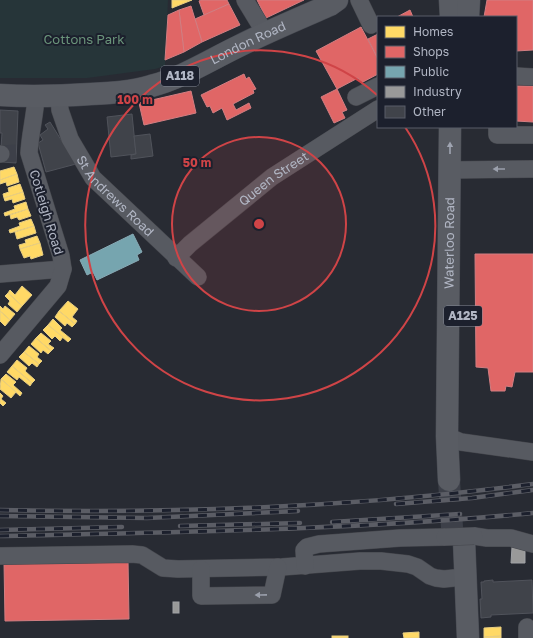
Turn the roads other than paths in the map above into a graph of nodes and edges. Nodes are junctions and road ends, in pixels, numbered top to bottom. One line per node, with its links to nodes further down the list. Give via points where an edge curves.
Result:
1 (246, 0): 10 (street)
2 (354, 0): 6 (main road, London Road / A118, via 348,4)
3 (359, 0): 9 (street)
4 (450, 0): 7 (main road)
5 (469, 0): 8 (main road)
6 (333, 3): 10 (main road, London Road / A118)
7 (451, 16)
8 (468, 16)
9 (371, 25)
10 (265, 34): 15 (main road, London Road / A118, via 177,77 152,86 116,93)
11 (517, 76): 12 (street)
12 (533, 77)
13 (377, 86): 17 (street)
14 (0, 95): 16 (main road, London Road / A118)
15 (58, 96): 16 (main road, London Road / A118); 26 (street, St Andrews Road, via 70,139 93,178)
16 (36, 97): 23 (street, Cotleigh Road, via 30,137)
17 (356, 97)
18 (377, 110): 26 (street, Queen Street, via 272,177)
19 (450, 128): 25 (main road, Waterloo Road / A125, one-way to 19)
20 (466, 128): 25 (main road, Waterloo Road / A125)
21 (497, 128): 22 (street, via 497,135)
22 (533, 135)
23 (12, 153): 27 (street, Cotleigh Road, via 61,256)
24 (533, 169): 25 (street, one-way to 25)
25 (457, 170): 31 (main road, Waterloo Road / A125)
26 (176, 258): 29 (street, St Andrews Road)
27 (63, 269): 28 (street); 30 (street, Cotleigh Road, via 58,286)
28 (0, 274)
29 (198, 277)
30 (0, 355)
31 (454, 439): 32 (street); 33 (main road, Waterloo Road / A125)
32 (533, 452)
33 (455, 480)
34 (459, 539): 35 (street, via 511,538); 37 (street, via 393,538 319,544 304,550); 40 (main road); 42 (main road)
35 (533, 544)
36 (0, 556): 39 (street, via 132,554 142,555 163,568)
37 (305, 566): 38 (street); 40 (street, via 360,561 398,562 417,567 436,578)
38 (278, 567): 39 (street); 39 (street, one-way to 39, via 272,595 202,596)
39 (201, 569)
40 (454, 578): 41 (main road)
41 (457, 638)
42 (468, 638)

